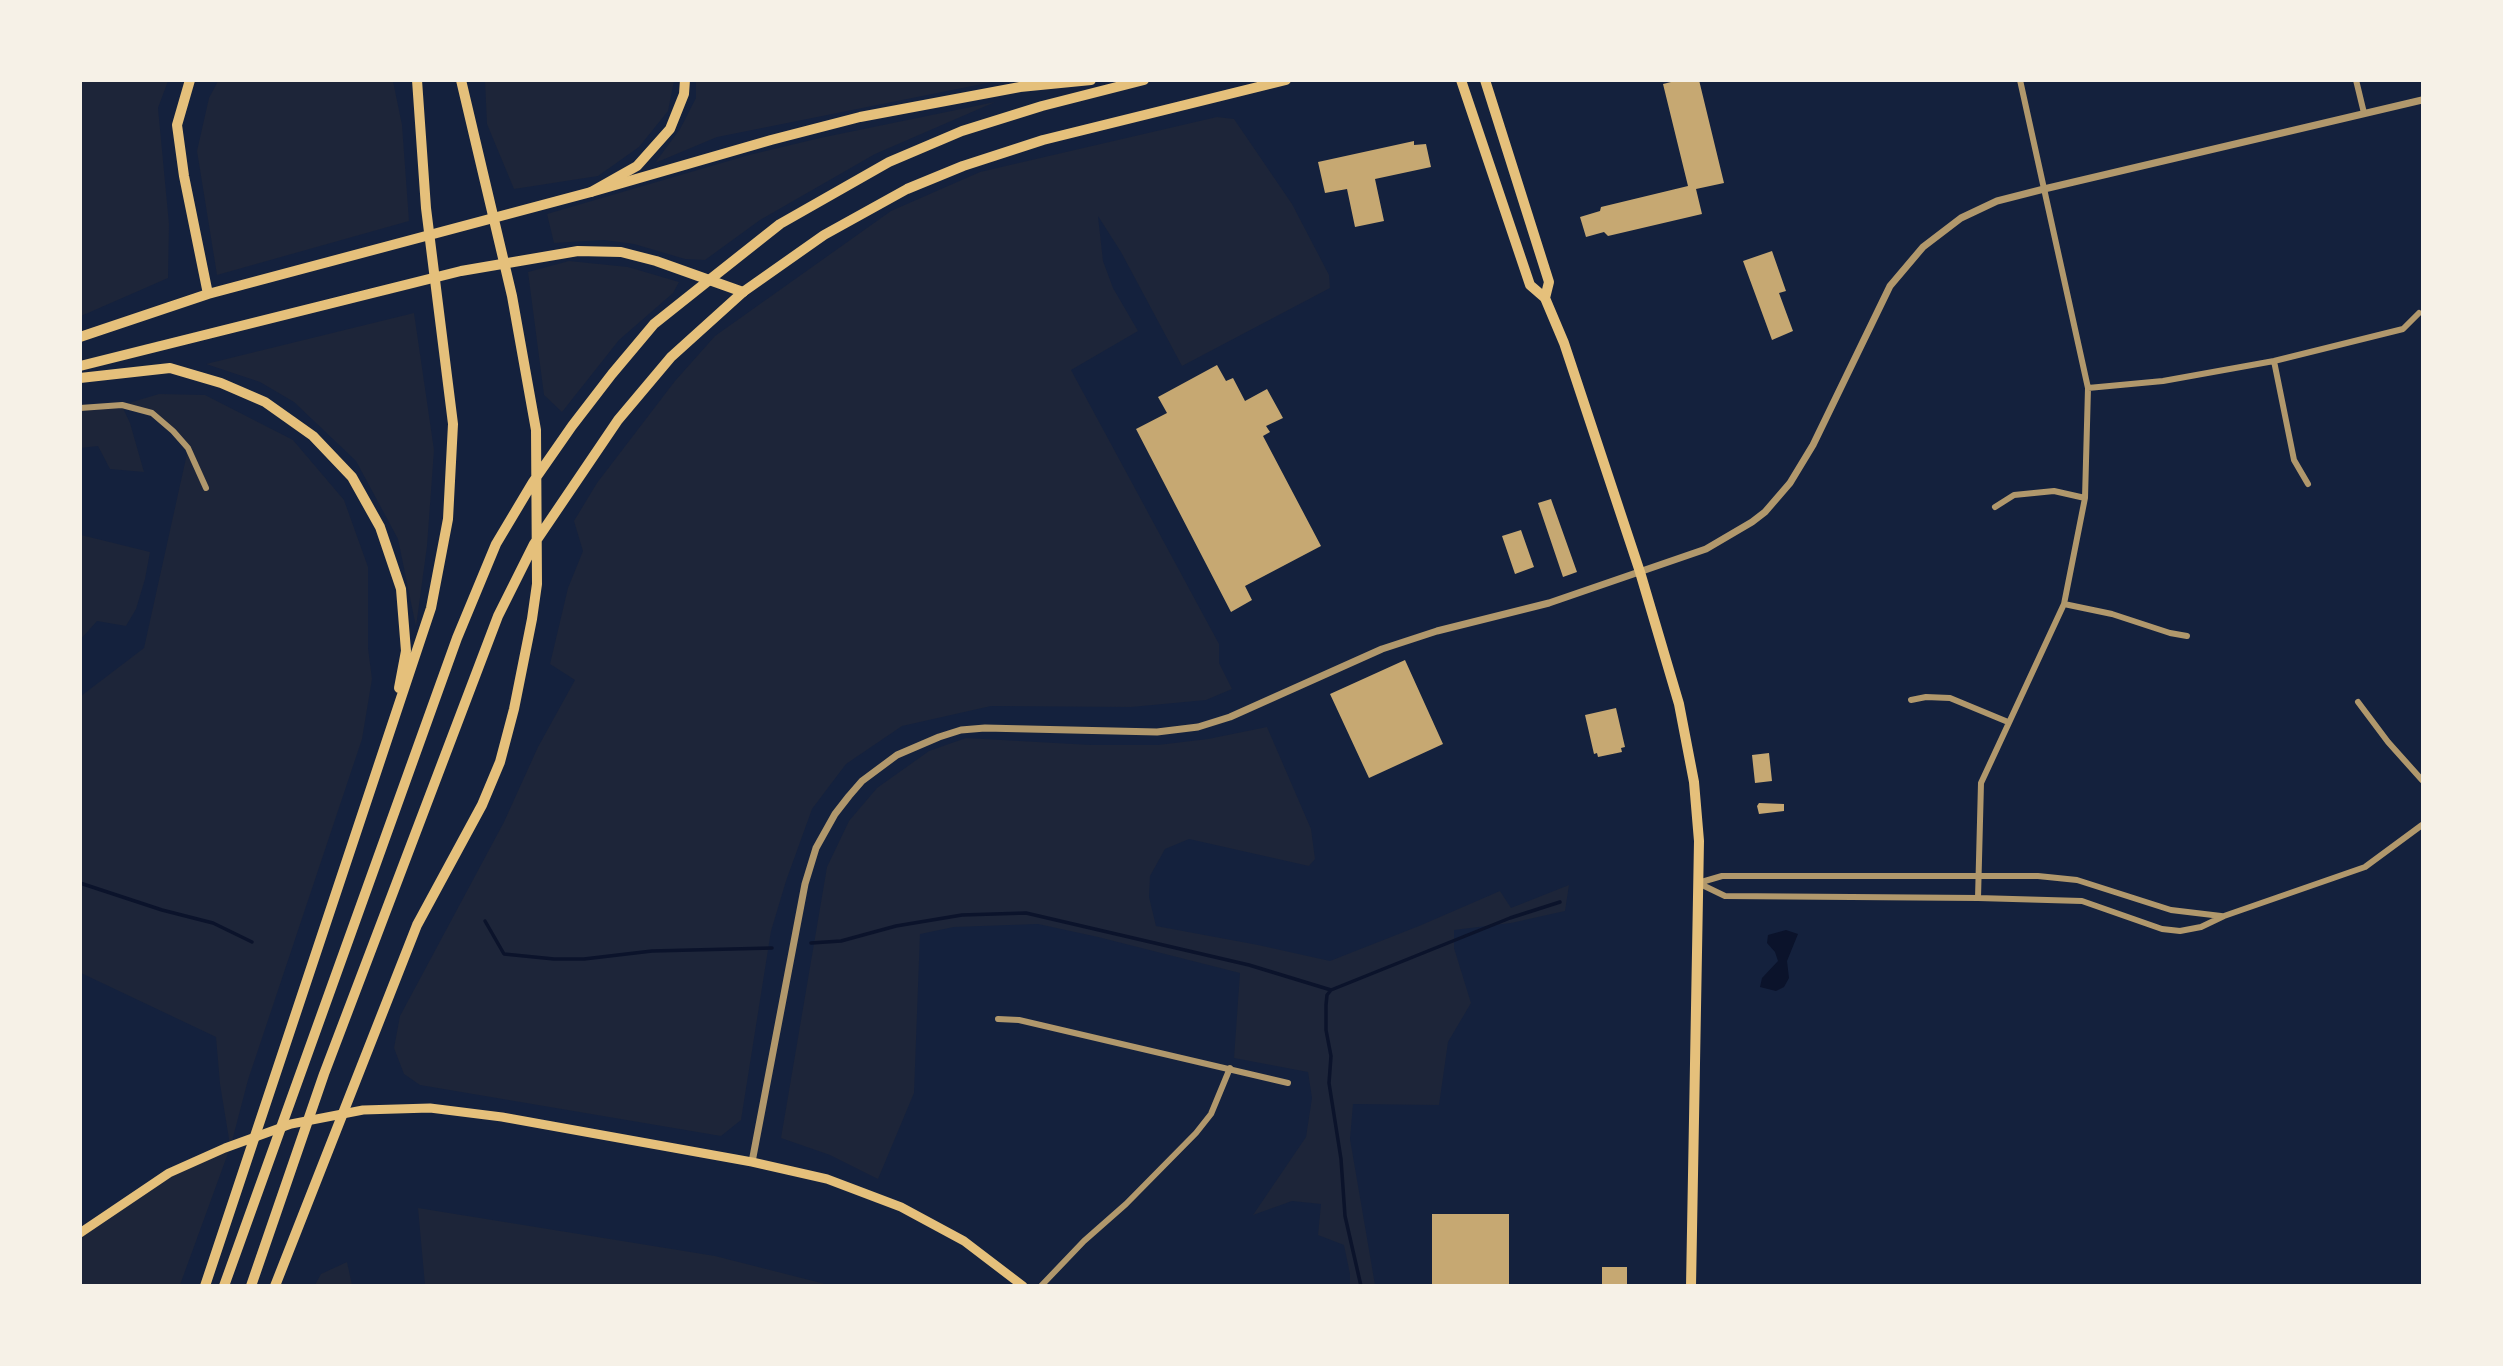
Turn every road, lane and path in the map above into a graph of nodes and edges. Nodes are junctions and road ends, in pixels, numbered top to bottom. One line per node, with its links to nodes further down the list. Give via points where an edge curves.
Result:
1 (190, 80): 18 (main road, via 177,125)
2 (417, 80): 37 (highway, via 426,208 453,424 447,519 431,608)
3 (685, 80): 15 (highway, via 670,129 638,166)
4 (1091, 80): 15 (main road, via 1020,87 860,117)
5 (1144, 80): 16 (main road, via 962,131 889,162 780,224)
6 (1286, 80): 17 (main road, via 1042,140 963,166 834,229)
7 (1461, 80): 19 (main road, via 1530,285)
8 (1485, 80): 19 (main road, via 1549,282)
9 (2020, 80): 14 (street)
10 (2356, 80): 13 (street)
11 (462, 81): 52 (highway, via 512,296 536,430 537,584 524,665 500,762 417,925)
12 (2423, 100): 13 (street)
13 (2364, 113): 14 (street)
14 (2044, 189): 25 (street); 31 (street, via 1980,208 1936,235 1912,257 1879,306 1798,472 1765,512 1723,541)
15 (591, 192): 18 (main road)
16 (708, 281): 17 (main road); 23 (main road, via 621,252 578,251 461,271); 50 (highway, via 654,324 604,384 533,482 496,544 447,663)
17 (743, 292): 51 (highway, via 671,357 618,420 534,544 498,616 324,1074)
18 (208, 294): 21 (main road)
19 (1545, 298): 31 (main road)
20 (2419, 313): 22 (street, via 2403,329)
21 (80, 337)
22 (2274, 361): 25 (street, via 2163,382); 27 (street, via 2294,460)
23 (80, 366)
24 (80, 379): 37 (highway, via 170,368 221,383 265,402 313,436 352,477 380,527 401,589 406,651)
25 (2088, 388): 29 (street)
26 (80, 408): 28 (street, via 122,405 152,413 188,448)
27 (2308, 484)
28 (206, 488)
29 (2085, 498): 30 (street, via 2054,491 2014,495); 32 (street)
30 (1995, 507)
31 (1640, 572): 41 (main road, via 1679,704 1695,788); 47 (street, via 1549,603 1382,649 1230,718 1198,727 1157,732 961,730 897,755 862,781 835,814 816,848 805,884)
32 (2064, 604): 33 (street); 36 (street)
33 (2187, 636)
34 (1911, 700): 36 (street, via 1950,698)
35 (2358, 702): 38 (street)
36 (2008, 722): 40 (street, via 1981,783)
37 (391, 731): 49 (highway)
38 (2423, 780)
39 (2423, 825): 43 (street, via 2365,867)
40 (1978, 877): 41 (street, via 1722,876); 42 (street); 43 (street, via 2077,880 2171,910)
41 (1698, 883): 42 (street, via 1724,896); 55 (main road)
42 (1978, 898): 43 (street, via 2082,901 2180,931)
43 (2224, 916)
44 (998, 1019): 45 (street)
45 (1230, 1068): 46 (street); 54 (street, via 1218,1101 1196,1133)
46 (1288, 1083)
47 (752, 1162): 48 (main road, via 502,1117 430,1108 363,1110 291,1124 225,1147 169,1173); 53 (main road, via 827,1179 901,1207 964,1241)
48 (80, 1233)
49 (205, 1286)
50 (224, 1286)
51 (251, 1286)
52 (275, 1286)
53 (1023, 1286)
54 (1041, 1286)
55 (1691, 1286)

